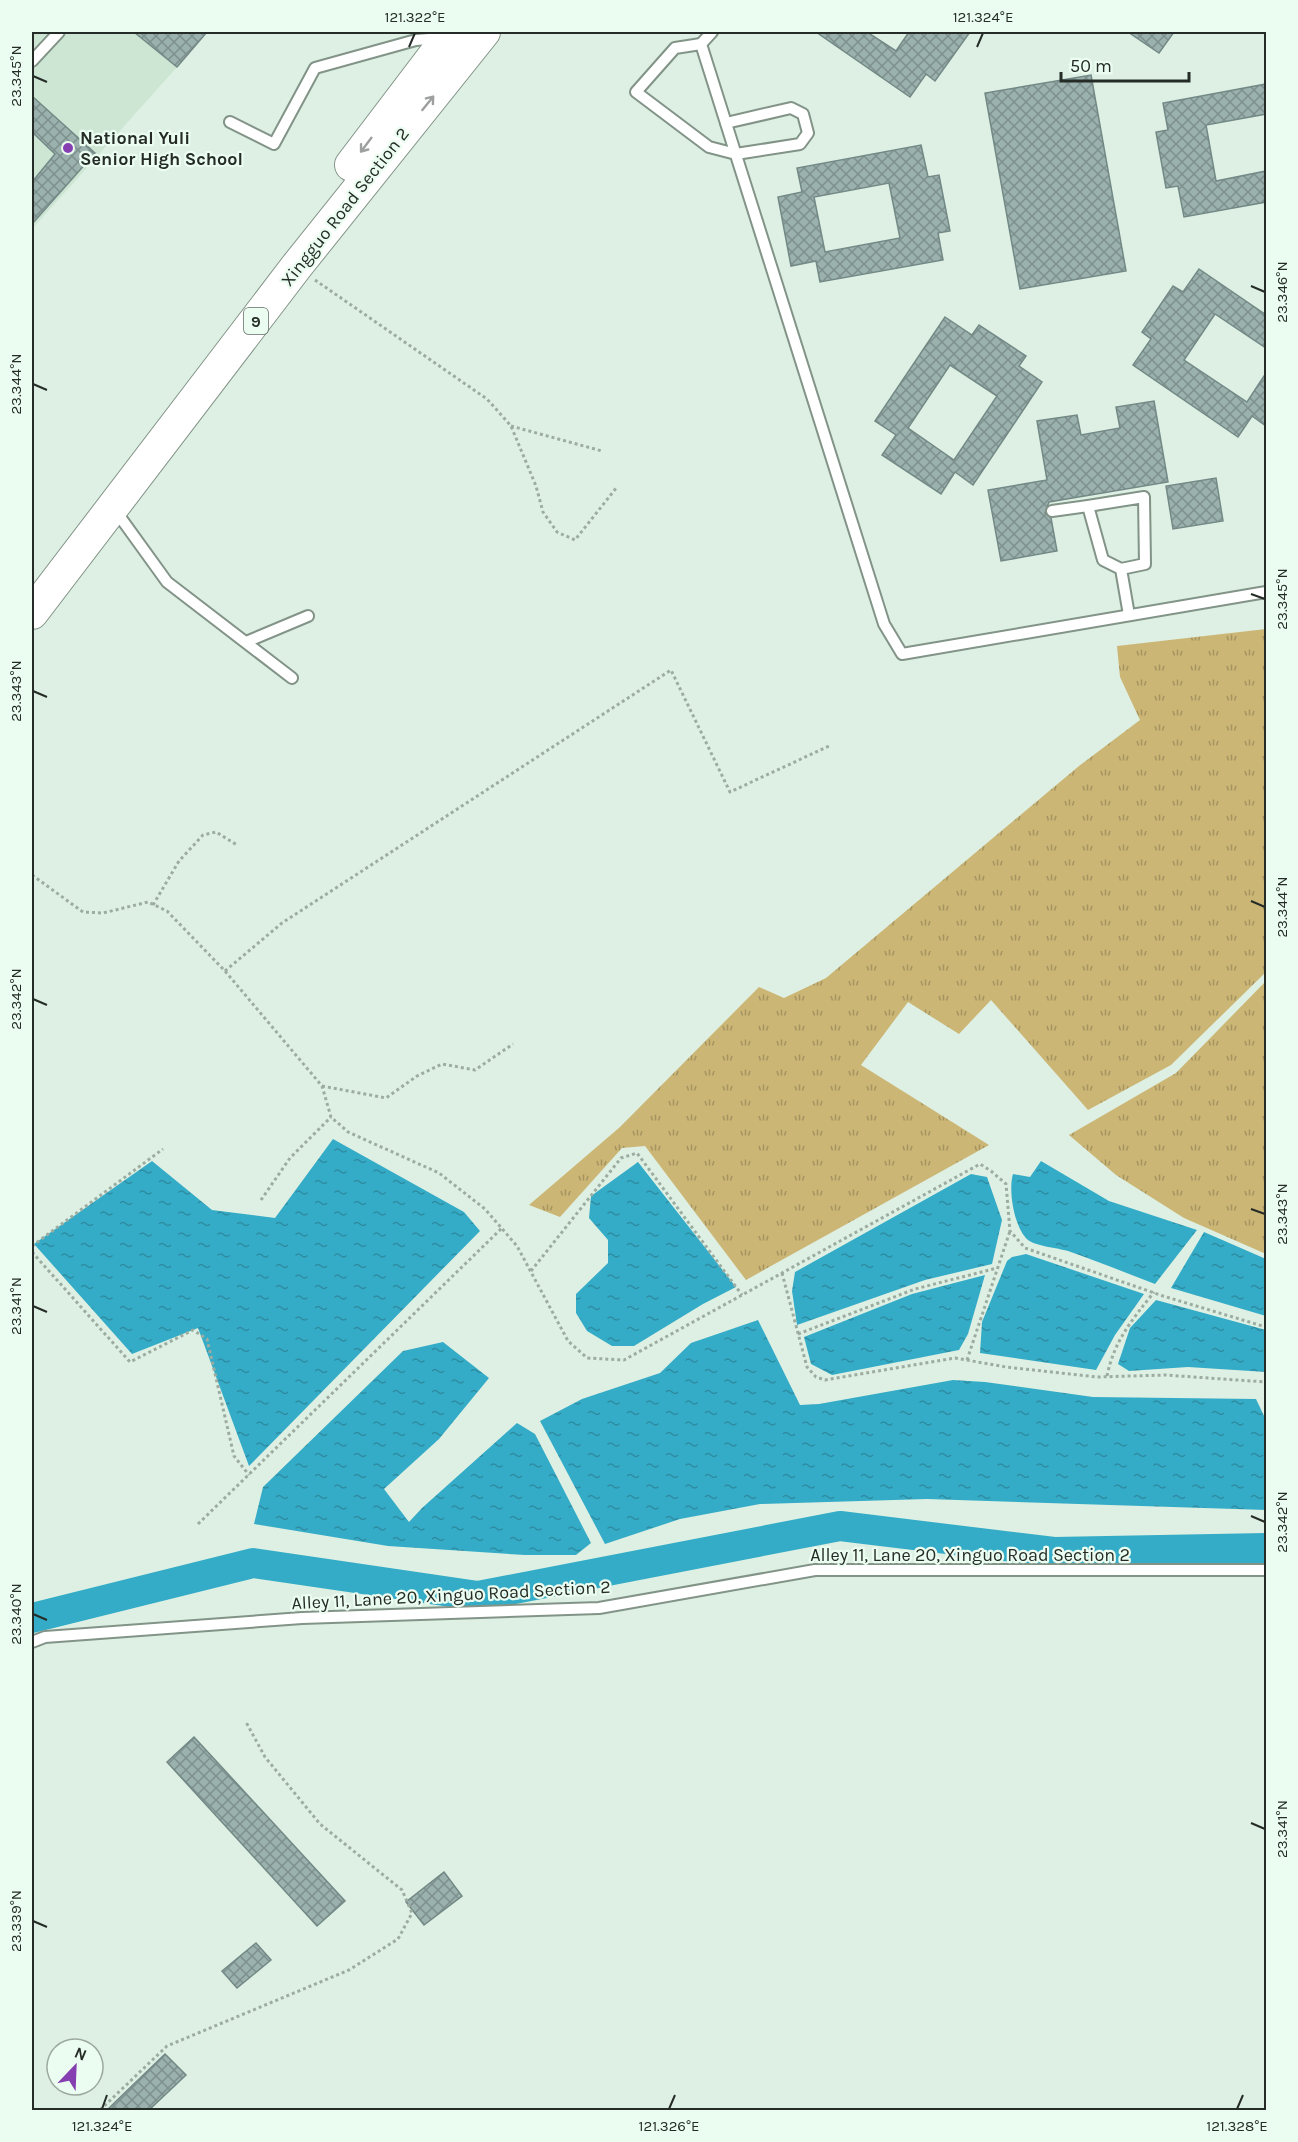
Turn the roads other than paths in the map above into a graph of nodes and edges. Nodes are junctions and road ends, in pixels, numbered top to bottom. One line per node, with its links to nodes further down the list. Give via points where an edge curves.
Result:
1 (59, 32): 7 (lane)
2 (484, 32): 12 (main road, Xingguo Road Section 2 / 9, one-way to 2, via 296,267)
3 (712, 32): 6 (lane)
4 (450, 34): 5 (lane); 15 (main road, Xingguo Road Section 2 / 9, one-way to 15)
5 (413, 36): 8 (lane, via 315,68 274,144)
6 (701, 44): 9 (lane); 10 (lane, via 675,48 636,92 709,147)
7 (32, 62)
8 (230, 122)
9 (726, 123): 10 (lane); 10 (lane, via 791,108 803,114 808,133 800,144)
10 (736, 154): 18 (lane, via 884,624 902,654)
11 (1088, 506): 13 (lane); 14 (lane, via 1103,560); 14 (lane, via 1144,497 1145,564)
12 (113, 507): 17 (main road, Xingguo Road Section 2 / 9); 20 (lane, via 167,582)
13 (1052, 511)
14 (1121, 568): 18 (lane)
15 (32, 588)
16 (1266, 592): 18 (lane)
17 (32, 613)
18 (1129, 615)
19 (308, 616): 20 (lane)
20 (246, 642): 21 (lane)
21 (292, 678)
22 (1266, 1570): 23 (lane, Alley 11, Lane 20, Xinguo Road Section 2, via 815,1570 599,1608 302,1618 45,1637)
23 (32, 1642)

